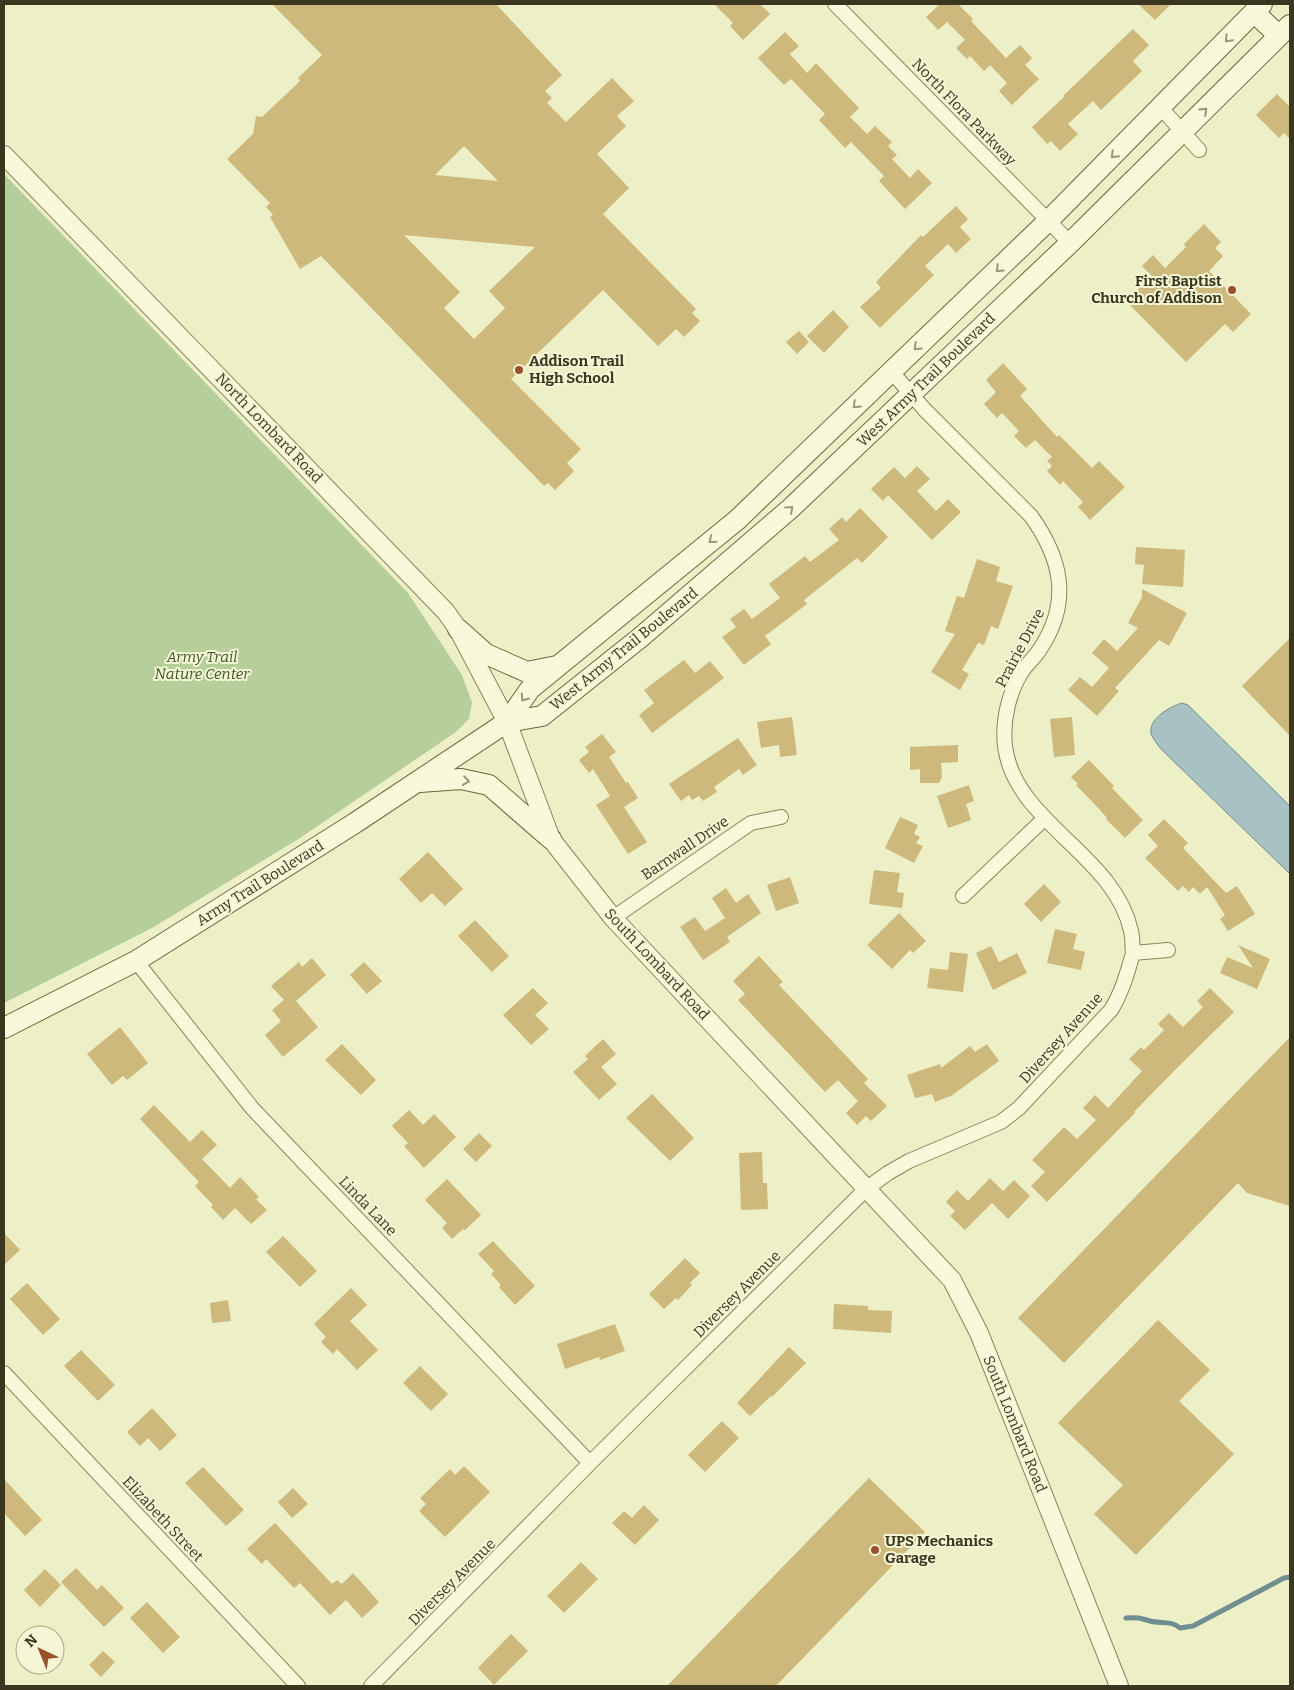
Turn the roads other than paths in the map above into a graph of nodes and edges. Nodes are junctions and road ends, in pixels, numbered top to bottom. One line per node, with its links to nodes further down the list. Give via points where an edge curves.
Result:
1 (835, 4): 8 (street, North Flora Parkway)
2 (1258, 8): 3 (main road); 4 (main road, West Army Trail Boulevard, one-way to 4)
3 (1285, 31): 5 (main road, West Army Trail Boulevard, one-way to 3)
4 (1161, 108): 5 (street); 8 (main road, West Army Trail Boulevard, one-way to 8)
5 (1182, 132): 6 (street); 9 (main road, West Army Trail Boulevard)
6 (1199, 150)
7 (4, 155): 14 (street, North Lombard Road, via 446,612)
8 (1048, 221): 9 (street, North Flora Parkway); 10 (main road, West Army Trail Boulevard, one-way to 10)
9 (1070, 243): 11 (main road, West Army Trail Boulevard)
10 (892, 372): 11 (street, Prairie Drive); 12 (main road, West Army Trail Boulevard, one-way to 12)
11 (912, 395): 13 (main road, West Army Trail Boulevard, one-way to 11); 19 (street, Prairie Drive, via 1031,516 1054,556 1060,585 1058,610 1042,648 1013,689 1004,736 1011,772)
12 (737, 520): 13 (main road); 15 (main road, West Army Trail Boulevard, one-way to 15)
13 (752, 540): 16 (main road, West Army Trail Boulevard, via 648,631 542,716)
14 (458, 629): 15 (main road, via 486,654 527,672); 16 (street, North Lombard Road)
15 (560, 666): 16 (main road, West Army Trail Boulevard, one-way to 16, via 530,689)
16 (507, 722): 17 (main road, Army Trail Boulevard); 20 (street, South Lombard Road)
17 (418, 782): 20 (main road, one-way to 20, via 462,779 489,785); 25 (main road, Army Trail Boulevard)
18 (781, 817): 22 (street, Barnwall Drive, via 751,823)
19 (1045, 818): 21 (street); 24 (street, Prairie Drive, via 1095,868 1112,890 1132,931)
20 (551, 839): 22 (street, South Lombard Road)
21 (963, 896)
22 (613, 918): 27 (street, South Lombard Road)
23 (1168, 950): 24 (street)
24 (1133, 953): 27 (street, Diversey Avenue, via 1123,989 1111,1010 1019,1108 982,1132 909,1161)
25 (136, 961): 26 (main road, Army Trail Boulevard); 29 (street, Linda Lane, via 252,1108)
26 (4, 1028)
27 (866, 1189): 29 (street, Diversey Avenue); 32 (street, South Lombard Road, via 952,1280 979,1333)
28 (4, 1373): 30 (street, Elizabeth Street)
29 (590, 1463): 31 (street, Diversey Avenue)
30 (298, 1686)
31 (371, 1686)
32 (1119, 1686)

